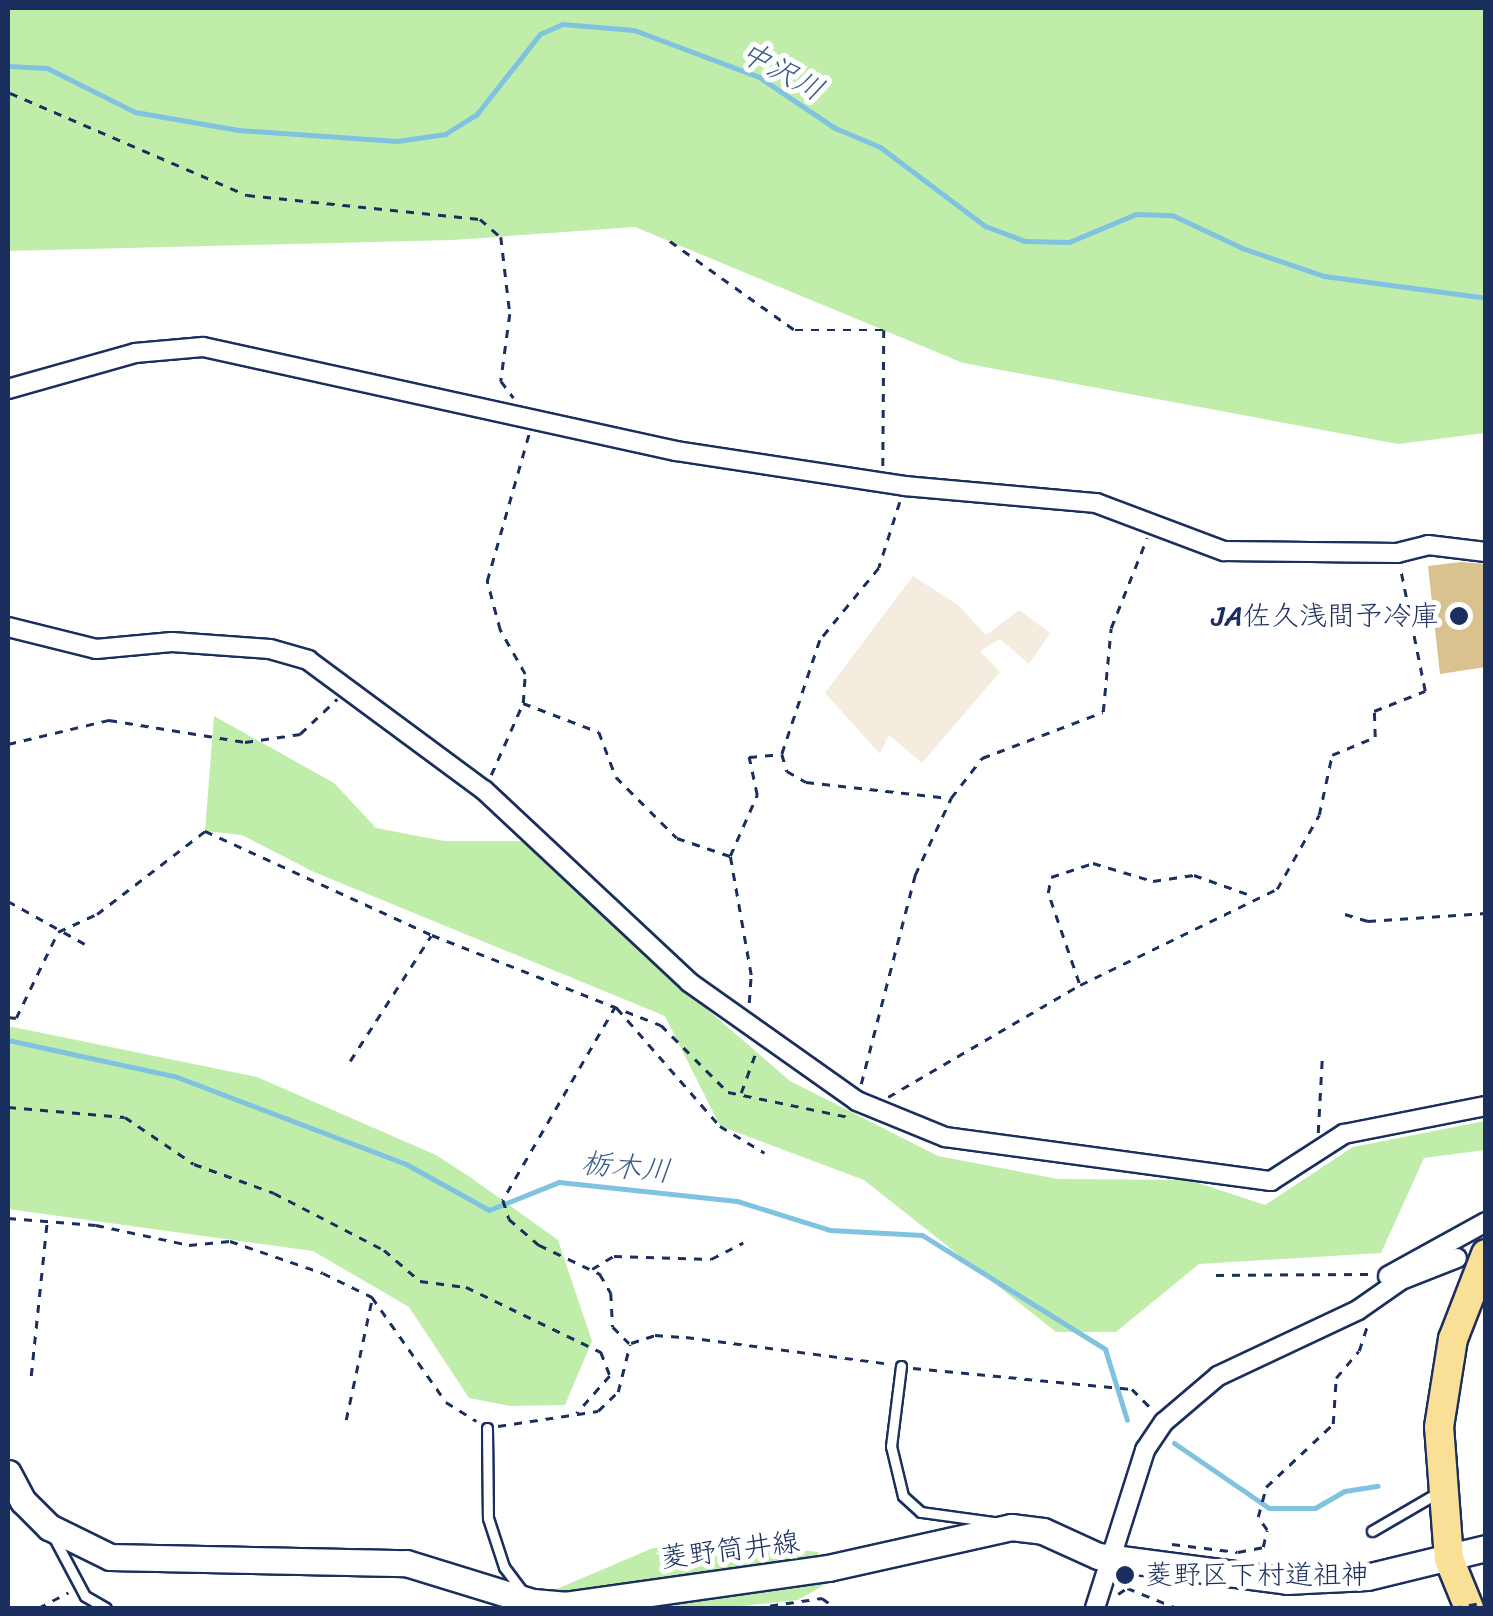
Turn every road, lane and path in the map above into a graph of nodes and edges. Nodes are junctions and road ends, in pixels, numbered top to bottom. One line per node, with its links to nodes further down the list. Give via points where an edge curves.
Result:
1 (10, 93): 4 (path, via 247,195 480,219 501,237 510,314 502,382)
2 (670, 241): 5 (path, via 795,330 884,330)
3 (8, 389): 4 (street, via 135,353 203,348)
4 (533, 421): 5 (street); 12 (path, via 487,581 500,630 525,674)
5 (883, 482): 6 (street)
6 (905, 486): 7 (street, via 1096,503); 14 (path, via 878,568 820,640)
7 (1151, 527): 8 (street, via 1224,551); 16 (path, via 1111,628 1103,712 982,758)
8 (1397, 552): 9 (street, via 1428,545); 18 (path, via 1425,691 1374,710 1375,737 1332,755 1319,815 1277,889)
9 (1486, 552)
10 (8, 627): 11 (street, via 96,649 172,642 270,649 308,660)
11 (348, 688): 13 (path, via 300,734 245,742 108,720); 15 (street)
12 (524, 704): 15 (path); 17 (path, via 599,732 616,777 677,838)
13 (8, 744)
14 (782, 754): 16 (path, via 786,771 806,782); 17 (path, via 749,757 757,795)
15 (484, 790): 27 (street, via 689,982)
16 (951, 798): 33 (path, via 914,875)
17 (730, 856): 27 (path)
18 (1254, 896): 24 (path); 24 (path, via 1194,875 1153,881 1093,863 1051,877 1048,893)
19 (8, 900): 23 (path)
20 (1486, 913): 21 (path, via 1368,921)
21 (1346, 914)
22 (432, 935): 25 (path); 26 (path, via 206,830 96,914 58,932 16,1018); 29 (path)
23 (85, 944)
24 (1080, 985): 33 (path)
25 (616, 1006): 30 (path, via 661,1025 728,1092); 35 (path, via 720,1126); 42 (path, via 503,1200 510,1220 538,1244)
26 (8, 1017)
27 (756, 1028): 30 (path); 33 (street)
28 (1322, 1060): 34 (path, via 1317,1139)
29 (350, 1061)
30 (740, 1094): 33 (path)
31 (1486, 1106): 34 (street, via 1344,1134)
32 (8, 1107): 51 (path, via 124,1117 194,1164 274,1193 384,1250 420,1281 466,1286 601,1352 610,1376)
33 (860, 1109): 34 (street, via 945,1137 1249,1181 1270,1181)
34 (1329, 1147)
35 (765, 1153)
36 (8, 1218): 37 (path)
37 (48, 1220): 46 (path, via 189,1245 249,1245); 50 (path)
38 (1486, 1222): 43 (street)
39 (743, 1244): 42 (path, via 712,1259 614,1256)
40 (1486, 1254): 56 (main road, via 1472,1276 1444,1382)
41 (1457, 1258): 45 (street)
42 (592, 1270): 48 (path, via 611,1293 613,1328)
43 (1390, 1274): 44 (path); 47 (street)
44 (1216, 1275)
45 (1377, 1296): 47 (street); 60 (path, via 1359,1351 1336,1378 1333,1424 1266,1487 1258,1517 1267,1530 1263,1547 1238,1552 1201,1544)
46 (372, 1298): 52 (path); 54 (path, via 446,1402)
47 (1358, 1310): 53 (street, via 1218,1376)
48 (630, 1344): 49 (path, via 655,1335 686,1337); 51 (path, via 618,1392 598,1411)
49 (901, 1366): 53 (path, via 1132,1389); 58 (lane, via 891,1446 903,1496 921,1512)
50 (31, 1376)
51 (576, 1414): 54 (path)
52 (346, 1420)
53 (1164, 1422): 62 (street, via 1140,1465)
54 (488, 1428): 66 (lane, via 488,1518 496,1547)
55 (9, 1481): 57 (main road, 菱野筒井線)
56 (1439, 1492): 59 (lane); 63 (main road)
57 (49, 1527): 64 (lane); 66 (main road, 菱野筒井線, via 128,1560 406,1563)
58 (1010, 1527): 62 (main road, 菱野筒井線, via 1042,1531); 66 (main road, 菱野筒井線, via 828,1568 596,1603)
59 (1372, 1530)
60 (1156, 1546)
61 (1486, 1548): 63 (main road, 菱野筒井線)
62 (1116, 1559): 63 (main road, 菱野筒井線, via 1287,1581 1367,1577); 67 (street)
63 (1449, 1559): 74 (main road)
64 (80, 1587): 68 (path); 69 (lane)
65 (1486, 1602): 73 (path, bridge)
66 (541, 1605)
67 (1102, 1606): 72 (path, via 1127,1588)
68 (38, 1608)
69 (106, 1608)
70 (754, 1608): 71 (path, via 822,1598)
71 (836, 1608)
72 (1177, 1608)
73 (1453, 1608)
74 (1468, 1608)

